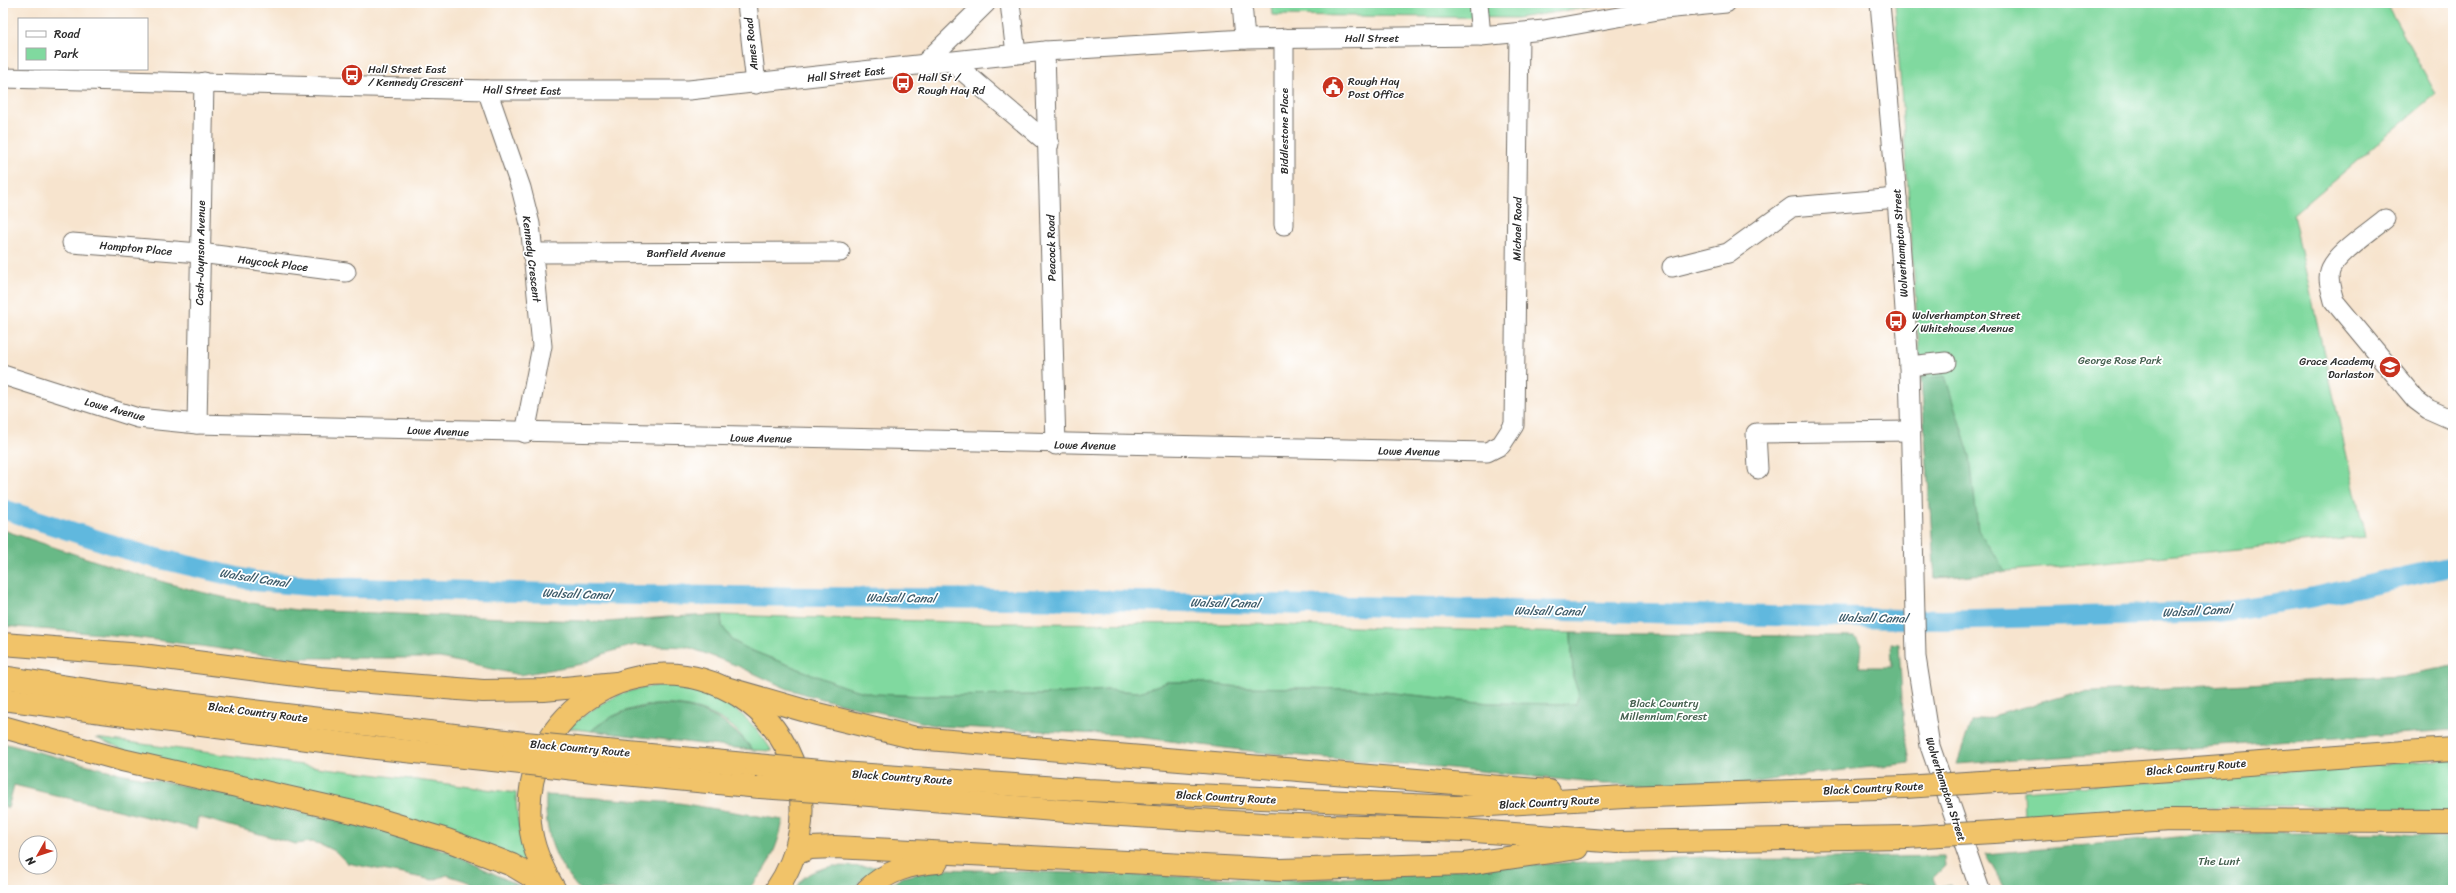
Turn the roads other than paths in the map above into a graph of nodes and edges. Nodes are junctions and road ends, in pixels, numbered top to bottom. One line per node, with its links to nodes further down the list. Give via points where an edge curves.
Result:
1 (747, 3): 19 (street, Ames Road)
2 (986, 3): 16 (street)
3 (1010, 3): 14 (street)
4 (1242, 3): 12 (street)
5 (1478, 3): 10 (street)
6 (1726, 3): 8 (street, Hall Street)
7 (1880, 3): 22 (street, Wolverhampton Street)
8 (1664, 6): 9 (street, Hall Street)
9 (1519, 33): 10 (street, Hall Street); 36 (street, Michael Road)
10 (1481, 36): 11 (street, Hall Street)
11 (1284, 38): 12 (street, Hall Street); 24 (street, Biddlestone Place)
12 (1245, 39): 13 (street, Hall Street)
13 (1045, 51): 14 (street, Hall Street); 21 (street, Peacock Road)
14 (1016, 54): 15 (street, Hall Street East)
15 (952, 62): 16 (street, Hall Street East); 21 (street)
16 (924, 65): 19 (street, Hall Street East)
17 (3, 78): 18 (street, Hall Street East)
18 (204, 82): 20 (street, Hall Street East); 27 (street, Cash-Joynson Avenue)
19 (756, 84): 20 (street, Hall Street East, via 689,90)
20 (487, 90): 28 (street, Kennedy Crescent, via 521,188 530,224)
21 (1049, 144): 39 (street, Peacock Road)
22 (1898, 198): 29 (street, via 1792,207 1728,253); 32 (street, Wolverhampton Street)
23 (2384, 219): 34 (street, via 2333,265 2329,283 2334,301 2416,400 2428,409)
24 (1284, 225)
25 (72, 243): 27 (street, Hampton Place)
26 (840, 252): 28 (street, Banfield Avenue)
27 (200, 253): 30 (street, Haycock Place); 35 (street, Cash-Joynson Avenue)
28 (533, 253): 38 (street, Kennedy Crescent, via 542,346)
29 (1672, 267)
30 (346, 272)
31 (1946, 362): 32 (street)
32 (1908, 366): 37 (street, Wolverhampton Street)
33 (3, 375): 35 (street, Lowe Avenue, via 138,418)
34 (2453, 420)
35 (197, 424): 38 (street, Lowe Avenue)
36 (1514, 425): 39 (street, Lowe Avenue, via 1501,445 1487,452)
37 (1911, 431): 40 (street, via 1756,433); 58 (street, Wolverhampton Street, via 1916,657 1930,746)
38 (525, 433): 39 (street, Lowe Avenue)
39 (1056, 445)
40 (1758, 469)
41 (3, 644): 43 (highway, via 142,655 320,678 483,692 544,690)
42 (3, 677): 48 (highway, Black Country Route)
43 (616, 683): 44 (highway, via 648,675 669,674 703,679); 56 (highway, via 594,694 569,714 555,730 537,764 530,789 530,824 537,857)
44 (726, 688): 51 (highway, via 812,713 916,738); 55 (highway, via 761,714 776,731 793,763 801,807 799,837)
45 (3, 699): 48 (highway, Black Country Route, via 376,748)
46 (3, 726): 56 (highway, via 122,760 357,813 439,837 512,865)
47 (2453, 749): 51 (highway, Black Country Route, bridge, via 1904,787)
48 (513, 752): 49 (highway, Black Country Route, bridge)
49 (605, 761): 50 (highway, Black Country Route, bridge, via 756,765); 50 (highway, Black Country Route, bridge, via 760,787)
50 (843, 783): 51 (highway, Black Country Route, via 1111,791 1458,807); 53 (highway, Black Country Route, via 1090,813 1264,824 1462,830)
51 (1626, 797)
52 (2453, 821): 53 (highway, Black Country Route, bridge, via 2169,820 1906,837)
53 (1618, 842): 54 (highway, via 1465,864 1281,870)
54 (998, 857): 55 (highway, via 835,846 810,848); 57 (highway, via 917,863 891,872)
55 (785, 876)
56 (554, 890)
57 (868, 890)
58 (1980, 890)

